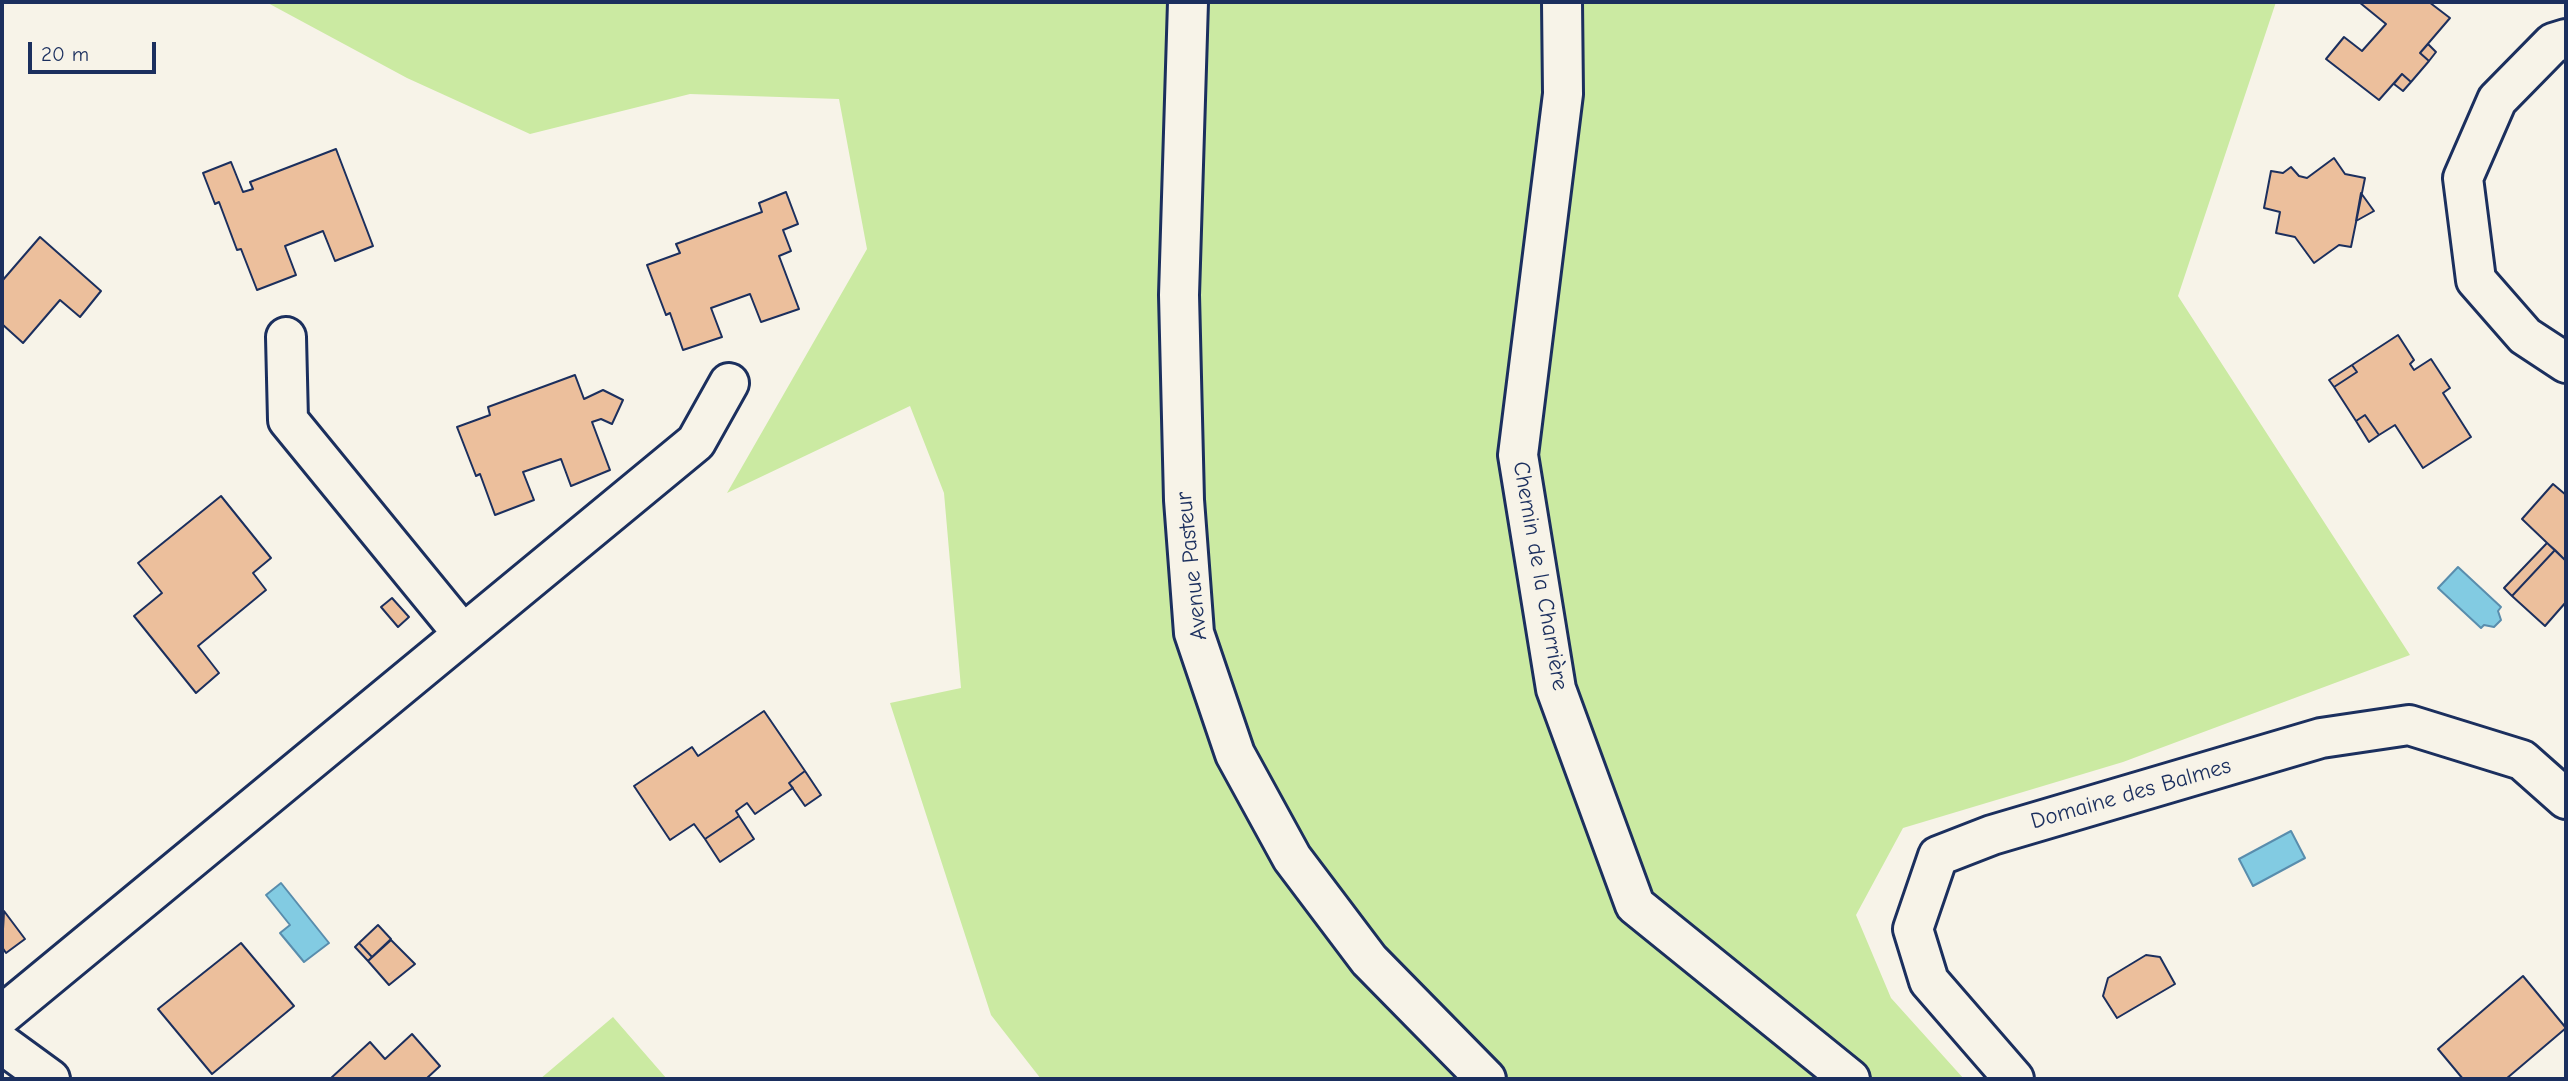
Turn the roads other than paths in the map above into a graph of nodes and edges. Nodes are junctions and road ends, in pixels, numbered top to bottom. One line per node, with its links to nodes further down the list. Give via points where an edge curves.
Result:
1 (1188, 2): 12 (street, Avenue Pasteur, via 1179,295 1184,500 1194,633 1235,754 1292,858 1369,960)
2 (1562, 2): 13 (street, Chemin de la Charrière, via 1563,94 1518,455 1556,689 1634,905)
3 (2566, 39): 5 (street, via 2553,43 2497,100 2463,178 2476,280 2525,336)
4 (286, 337): 7 (street, via 288,420)
5 (2566, 363)
6 (729, 383): 7 (street, via 696,442)
7 (463, 634): 9 (street)
8 (2566, 799): 14 (street, Domaine des Balmes, via 2522,760 2409,725 2321,738 1992,835 1938,856 1913,929 1929,981)
9 (2, 1015)
10 (2, 1044): 11 (street)
11 (50, 1079)
12 (1486, 1079)
13 (1850, 1079)
14 (2014, 1079)

